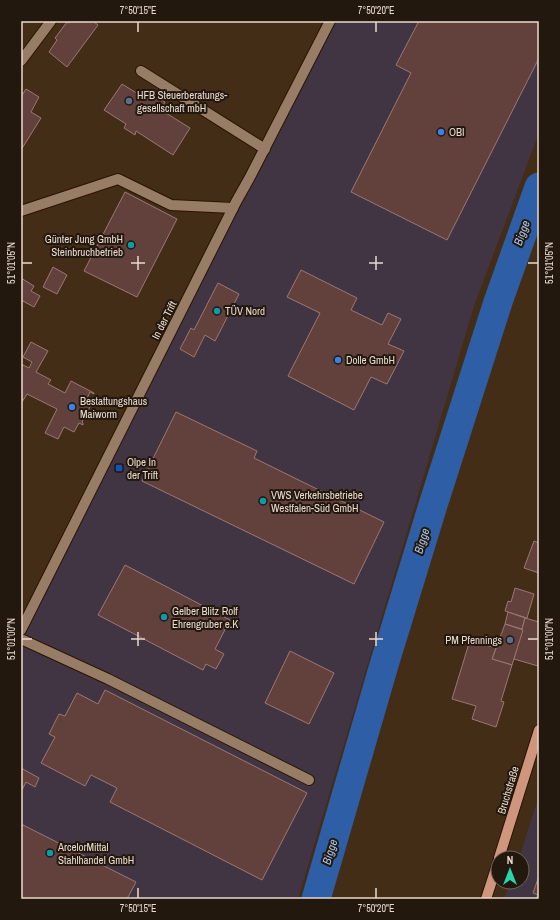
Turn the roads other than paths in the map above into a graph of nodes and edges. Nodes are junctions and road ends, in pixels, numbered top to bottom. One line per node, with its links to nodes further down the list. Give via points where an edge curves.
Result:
1 (51, 21): 3 (street)
2 (330, 21): 5 (street, In der Trift)
3 (21, 60)
4 (141, 70): 5 (street)
5 (265, 148): 6 (street, In der Trift)
6 (233, 208): 7 (street, via 171,205 118,179); 8 (street, In der Trift)
7 (21, 211)
8 (21, 630)
9 (21, 640): 11 (street, via 108,679)
10 (539, 730): 12 (main road, Bruchstraße)
11 (309, 780)
12 (502, 850)
13 (490, 887): 14 (main road)
14 (486, 899)

